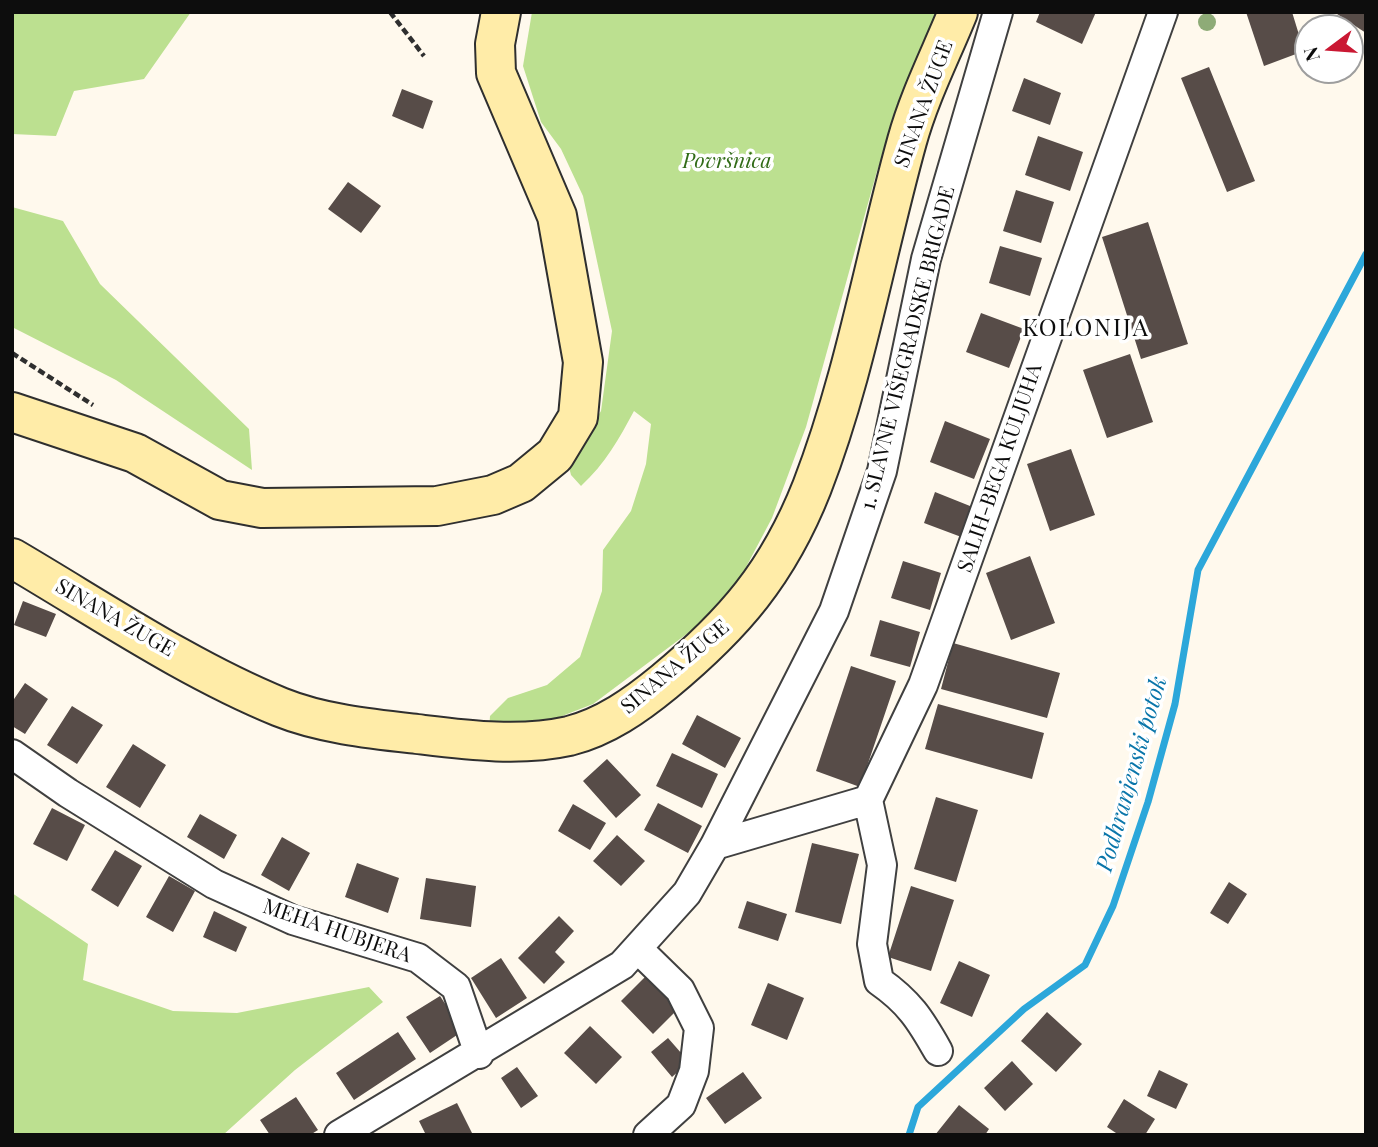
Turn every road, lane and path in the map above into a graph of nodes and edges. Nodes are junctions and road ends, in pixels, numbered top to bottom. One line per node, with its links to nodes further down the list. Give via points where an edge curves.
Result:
1 (390, 12): 6 (path)
2 (501, 12): 7 (main road, via 496,73 558,216 583,362 578,417 555,455 521,483 493,495 437,506 262,508 220,500 135,453)
3 (958, 12): 8 (main road, SINANA ŽUGE, via 908,136 837,414 811,489 775,563 742,611 705,648 611,720 571,735 513,743 366,728 283,708 192,663)
4 (998, 12): 11 (street, 1. SLAVNE VIŠEGRADSKE BRIGADE, via 926,259 882,471 834,611)
5 (1163, 12): 10 (street, SALIH-BEGA KULJUHA, via 923,685)
6 (424, 56)
7 (12, 412)
8 (12, 558)
9 (12, 754): 14 (street, MEHA HUBJERA, via 215,884 293,920 418,958 456,987)
10 (868, 800): 11 (street); 13 (street, via 881,865 872,944 879,981 903,998)
11 (715, 845): 12 (street, 1. SLAVNE VIŠEGRADSKE BRIGADE, via 687,893)
12 (638, 949): 14 (street, 1. SLAVNE VIŠEGRADSKE BRIGADE, via 622,965); 16 (street, via 680,990 699,1028 694,1071 681,1105)
13 (938, 1051)
14 (479, 1054): 15 (street, 1. SLAVNE VIŠEGRADSKE BRIGADE)
15 (339, 1135)
16 (648, 1135)

